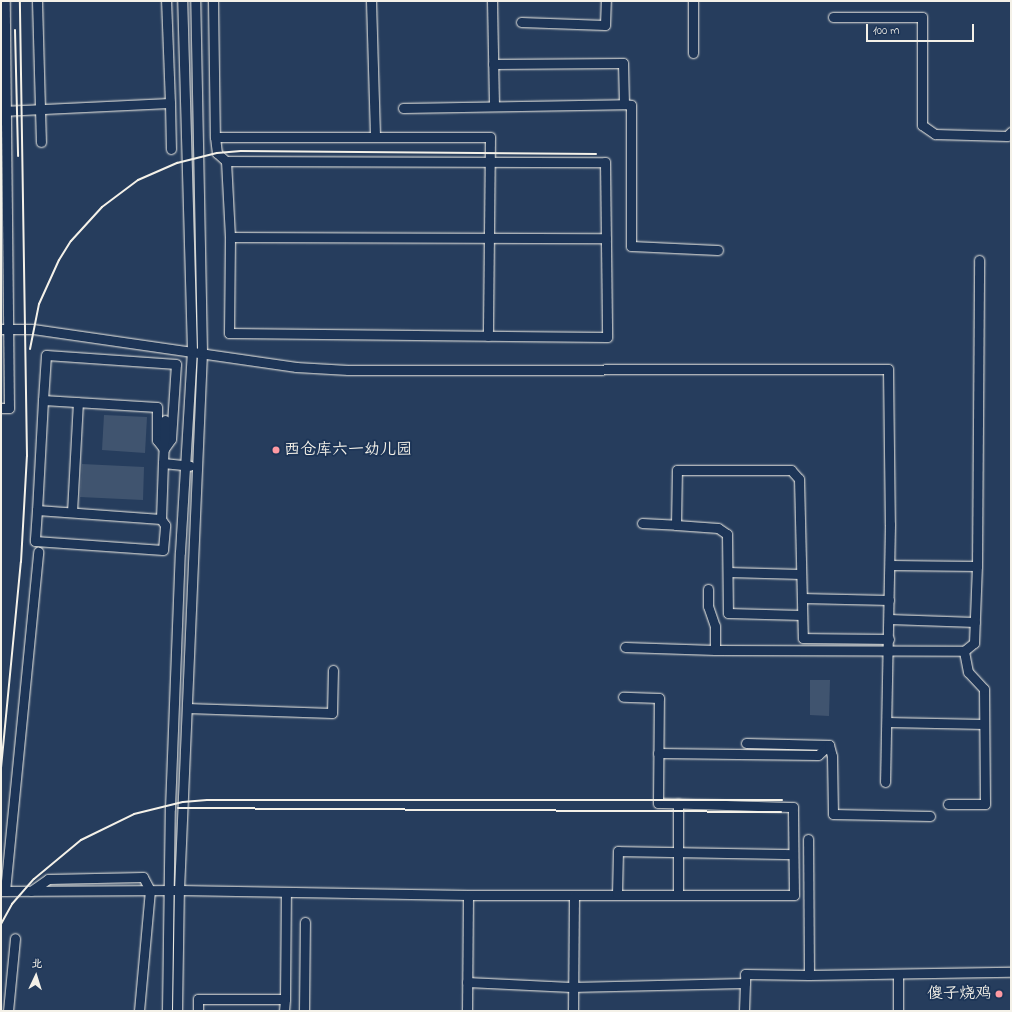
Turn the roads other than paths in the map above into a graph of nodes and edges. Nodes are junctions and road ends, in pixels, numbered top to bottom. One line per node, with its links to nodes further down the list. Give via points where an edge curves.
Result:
1 (5, 1): 20 (street)
2 (37, 1): 18 (street)
3 (166, 1): 15 (street)
4 (182, 1): 35 (street)
5 (195, 1): 36 (street)
6 (213, 1): 22 (street)
7 (371, 1): 23 (street)
8 (492, 1): 14 (street)
9 (606, 1): 12 (street, via 605,25)
10 (693, 1): 13 (street)
11 (833, 17): 21 (street, via 922,17 922,125 935,134 1007,136)
12 (521, 22)
13 (693, 53)
14 (494, 64): 16 (street, via 623,63); 17 (street)
15 (170, 103): 18 (street); 25 (street)
16 (624, 104): 17 (street); 31 (street, via 631,105 631,246)
17 (494, 106): 19 (street)
18 (40, 108): 20 (street); 24 (street)
19 (403, 108)
20 (4, 111): 33 (street)
21 (1011, 132)
22 (215, 137): 23 (street); 26 (street, via 217,153)
23 (375, 137): 27 (street, via 490,137)
24 (41, 142)
25 (171, 149)
26 (226, 161): 27 (street); 28 (street)
27 (490, 161): 29 (street); 30 (street, via 605,162)
28 (230, 238): 29 (street); 34 (street, via 229,333)
29 (489, 238): 30 (street); 34 (street)
30 (606, 238): 34 (street, via 607,337)
31 (718, 250)
32 (979, 260): 52 (street)
33 (5, 328): 35 (street); 39 (street, via 9,408)
34 (488, 336)
35 (192, 351): 36 (street); 43 (street)
36 (202, 352): 44 (street); 51 (street, via 296,367 348,370 888,368)
37 (43, 400): 38 (street); 41 (street, via 46,355 176,364 171,439); 45 (street)
38 (78, 402): 41 (street, via 157,407 157,440); 46 (street)
39 (1, 408)
40 (165, 420): 41 (street)
41 (164, 449): 42 (street)
42 (163, 464): 43 (street); 47 (street)
43 (185, 466): 44 (street); 82 (street, via 170,808)
44 (197, 467): 68 (street)
45 (37, 510): 46 (street); 47 (street, via 35,541 163,550 165,525)
46 (72, 512): 47 (street)
47 (161, 518)
48 (642, 523): 49 (street)
49 (676, 525): 53 (street, via 723,530 727,534); 54 (street, via 676,470 791,470 799,479)
50 (38, 552): 84 (street)
51 (890, 565): 52 (street); 57 (street)
52 (977, 566): 60 (street)
53 (728, 572): 54 (street); 58 (street, via 728,613)
54 (801, 574): 56 (street)
55 (708, 590): 63 (street, via 708,606 715,626)
56 (802, 598): 57 (street); 58 (street)
57 (889, 600): 59 (street)
58 (802, 615): 61 (street, via 803,638)
59 (889, 619): 60 (street); 61 (street)
60 (975, 622): 64 (street, via 974,643)
61 (889, 639): 65 (street)
62 (625, 647): 63 (street)
63 (715, 650): 65 (street)
64 (964, 651): 65 (street); 70 (street, via 968,672 984,689)
65 (889, 652): 69 (street)
66 (333, 670): 68 (street, via 332,712)
67 (623, 697): 73 (street, via 659,698)
68 (187, 708): 83 (street)
69 (887, 722): 70 (street); 74 (street)
70 (984, 724): 76 (street, via 985,804)
71 (746, 743): 72 (street)
72 (829, 744): 73 (street, via 818,755); 77 (street, via 832,756 832,814)
73 (658, 753): 75 (street, via 658,803)
74 (885, 782)
75 (678, 803): 79 (street); 80 (street, via 793,806)
76 (948, 804)
77 (930, 816)
78 (808, 839): 94 (street)
79 (678, 852): 80 (street); 87 (street, via 618,851); 88 (street)
80 (793, 854): 88 (street, via 794,895)
81 (150, 890): 82 (street); 85 (street); 85 (street, via 143,876 48,879); 101 (street)
82 (169, 890): 83 (street); 102 (street)
83 (179, 890): 86 (street); 103 (street)
84 (3, 891): 85 (street)
85 (31, 891)
86 (286, 892): 89 (street); 99 (street)
87 (617, 894): 88 (street); 90 (street)
88 (678, 894)
89 (468, 895): 90 (street); 96 (street)
90 (574, 895): 98 (street)
91 (305, 922): 106 (street)
92 (15, 938): 100 (street)
93 (1011, 972): 95 (street)
94 (809, 975): 95 (street); 97 (street, via 745,974)
95 (898, 975): 110 (street)
96 (467, 982): 98 (street); 107 (street)
97 (745, 983): 98 (street); 109 (street)
98 (574, 987): 108 (street)
99 (285, 999): 104 (street, via 198,999); 105 (street)
100 (8, 1011)
101 (139, 1011)
102 (167, 1011)
103 (177, 1011)
104 (198, 1011)
105 (284, 1011)
106 (304, 1011)
107 (467, 1011)
108 (574, 1011)
109 (744, 1011)
110 (898, 1011)

